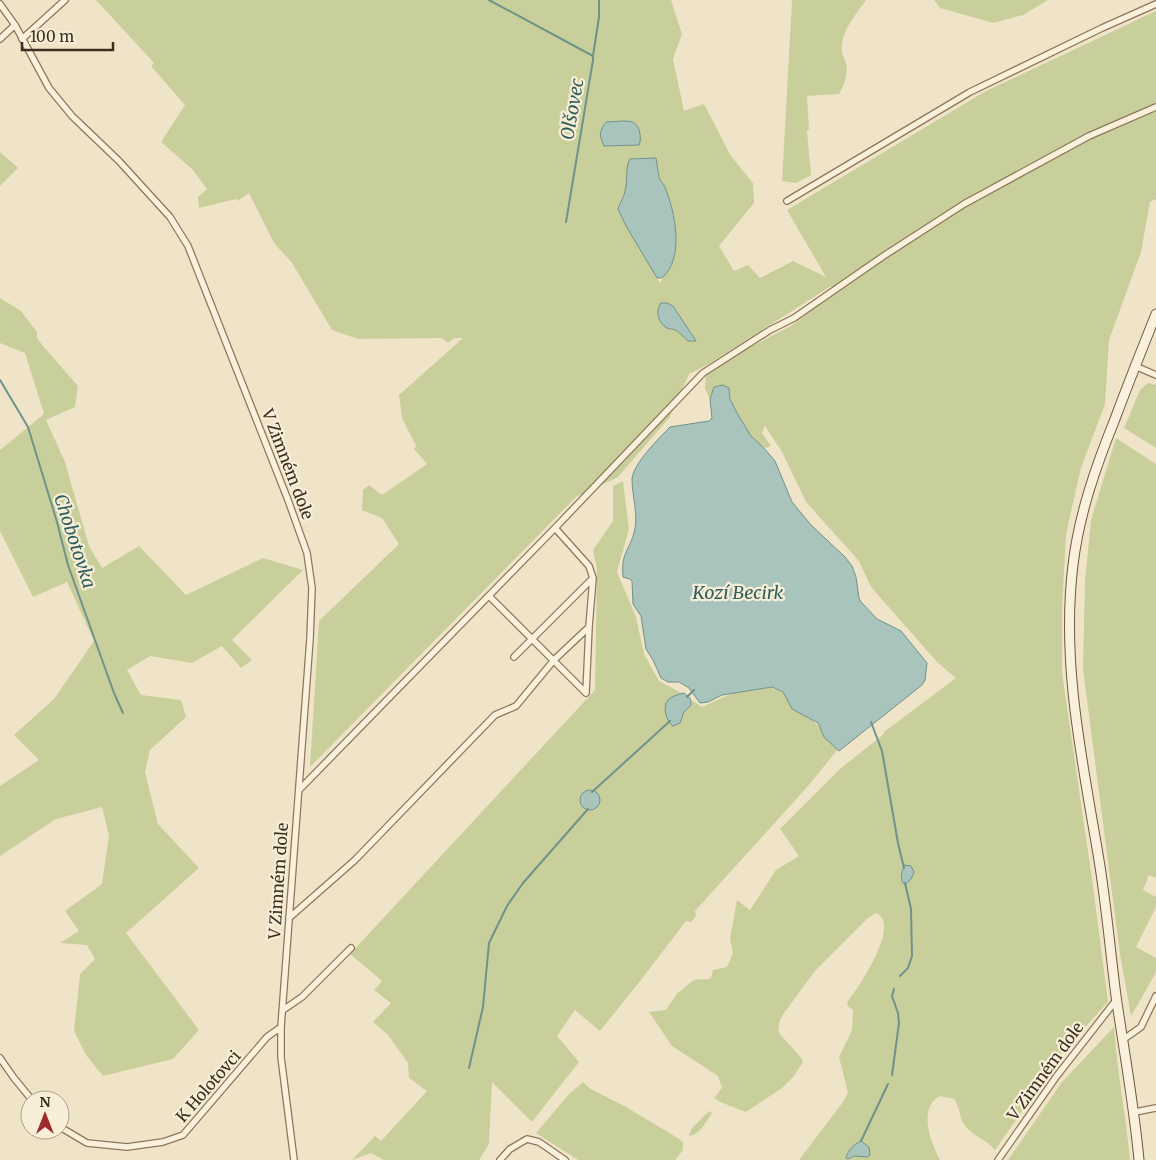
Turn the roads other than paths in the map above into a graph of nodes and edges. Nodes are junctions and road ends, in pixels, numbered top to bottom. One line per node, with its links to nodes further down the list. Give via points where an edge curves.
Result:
1 (65, 0): 6 (street)
2 (0, 4): 4 (street, V Zimném dole)
3 (1156, 4): 8 (street, via 970,92)
4 (15, 25): 5 (street); 6 (street, V Zimném dole)
5 (0, 39)
6 (22, 39): 19 (street, V Zimném dole, via 49,88 170,217 188,246 288,500 307,553 312,588)
7 (1156, 106): 12 (street, via 1088,136 964,204 794,318 703,373)
8 (787, 201)
9 (1156, 314): 10 (street)
10 (1135, 366): 11 (street); 23 (street, via 1086,498 1073,563 1069,604 1071,671)
11 (1156, 375)
12 (555, 528): 13 (street, via 589,566); 14 (street)
13 (593, 578): 15 (street); 16 (street)
14 (489, 596): 16 (street); 19 (street)
15 (588, 627): 18 (street); 18 (street, via 586,693)
16 (532, 639): 17 (street); 18 (street)
17 (514, 657)
18 (554, 660): 20 (street, via 516,706 495,715 355,860)
19 (299, 790): 20 (street, V Zimném dole)
20 (289, 918): 24 (street, V Zimném dole)
21 (351, 948): 24 (street, via 302,997)
22 (1156, 996): 26 (street, via 1141,1027)
23 (1117, 999): 26 (street); 35 (street, V Zimném dole, via 1056,1077)
24 (283, 1010): 25 (street, V Zimném dole)
25 (281, 1027): 31 (street, K Holotovci, via 267,1037 184,1135 163,1142 127,1147 87,1143); 32 (street, V Zimném dole, via 281,1057)
26 (1124, 1039): 30 (street)
27 (0, 1058): 28 (street)
28 (24, 1090)
29 (1156, 1108): 30 (street)
30 (1135, 1112): 36 (street)
31 (70, 1133)
32 (294, 1160)
33 (500, 1160): 34 (street, via 526,1139 539,1142)
34 (565, 1160)
35 (998, 1160)
36 (1139, 1160)

